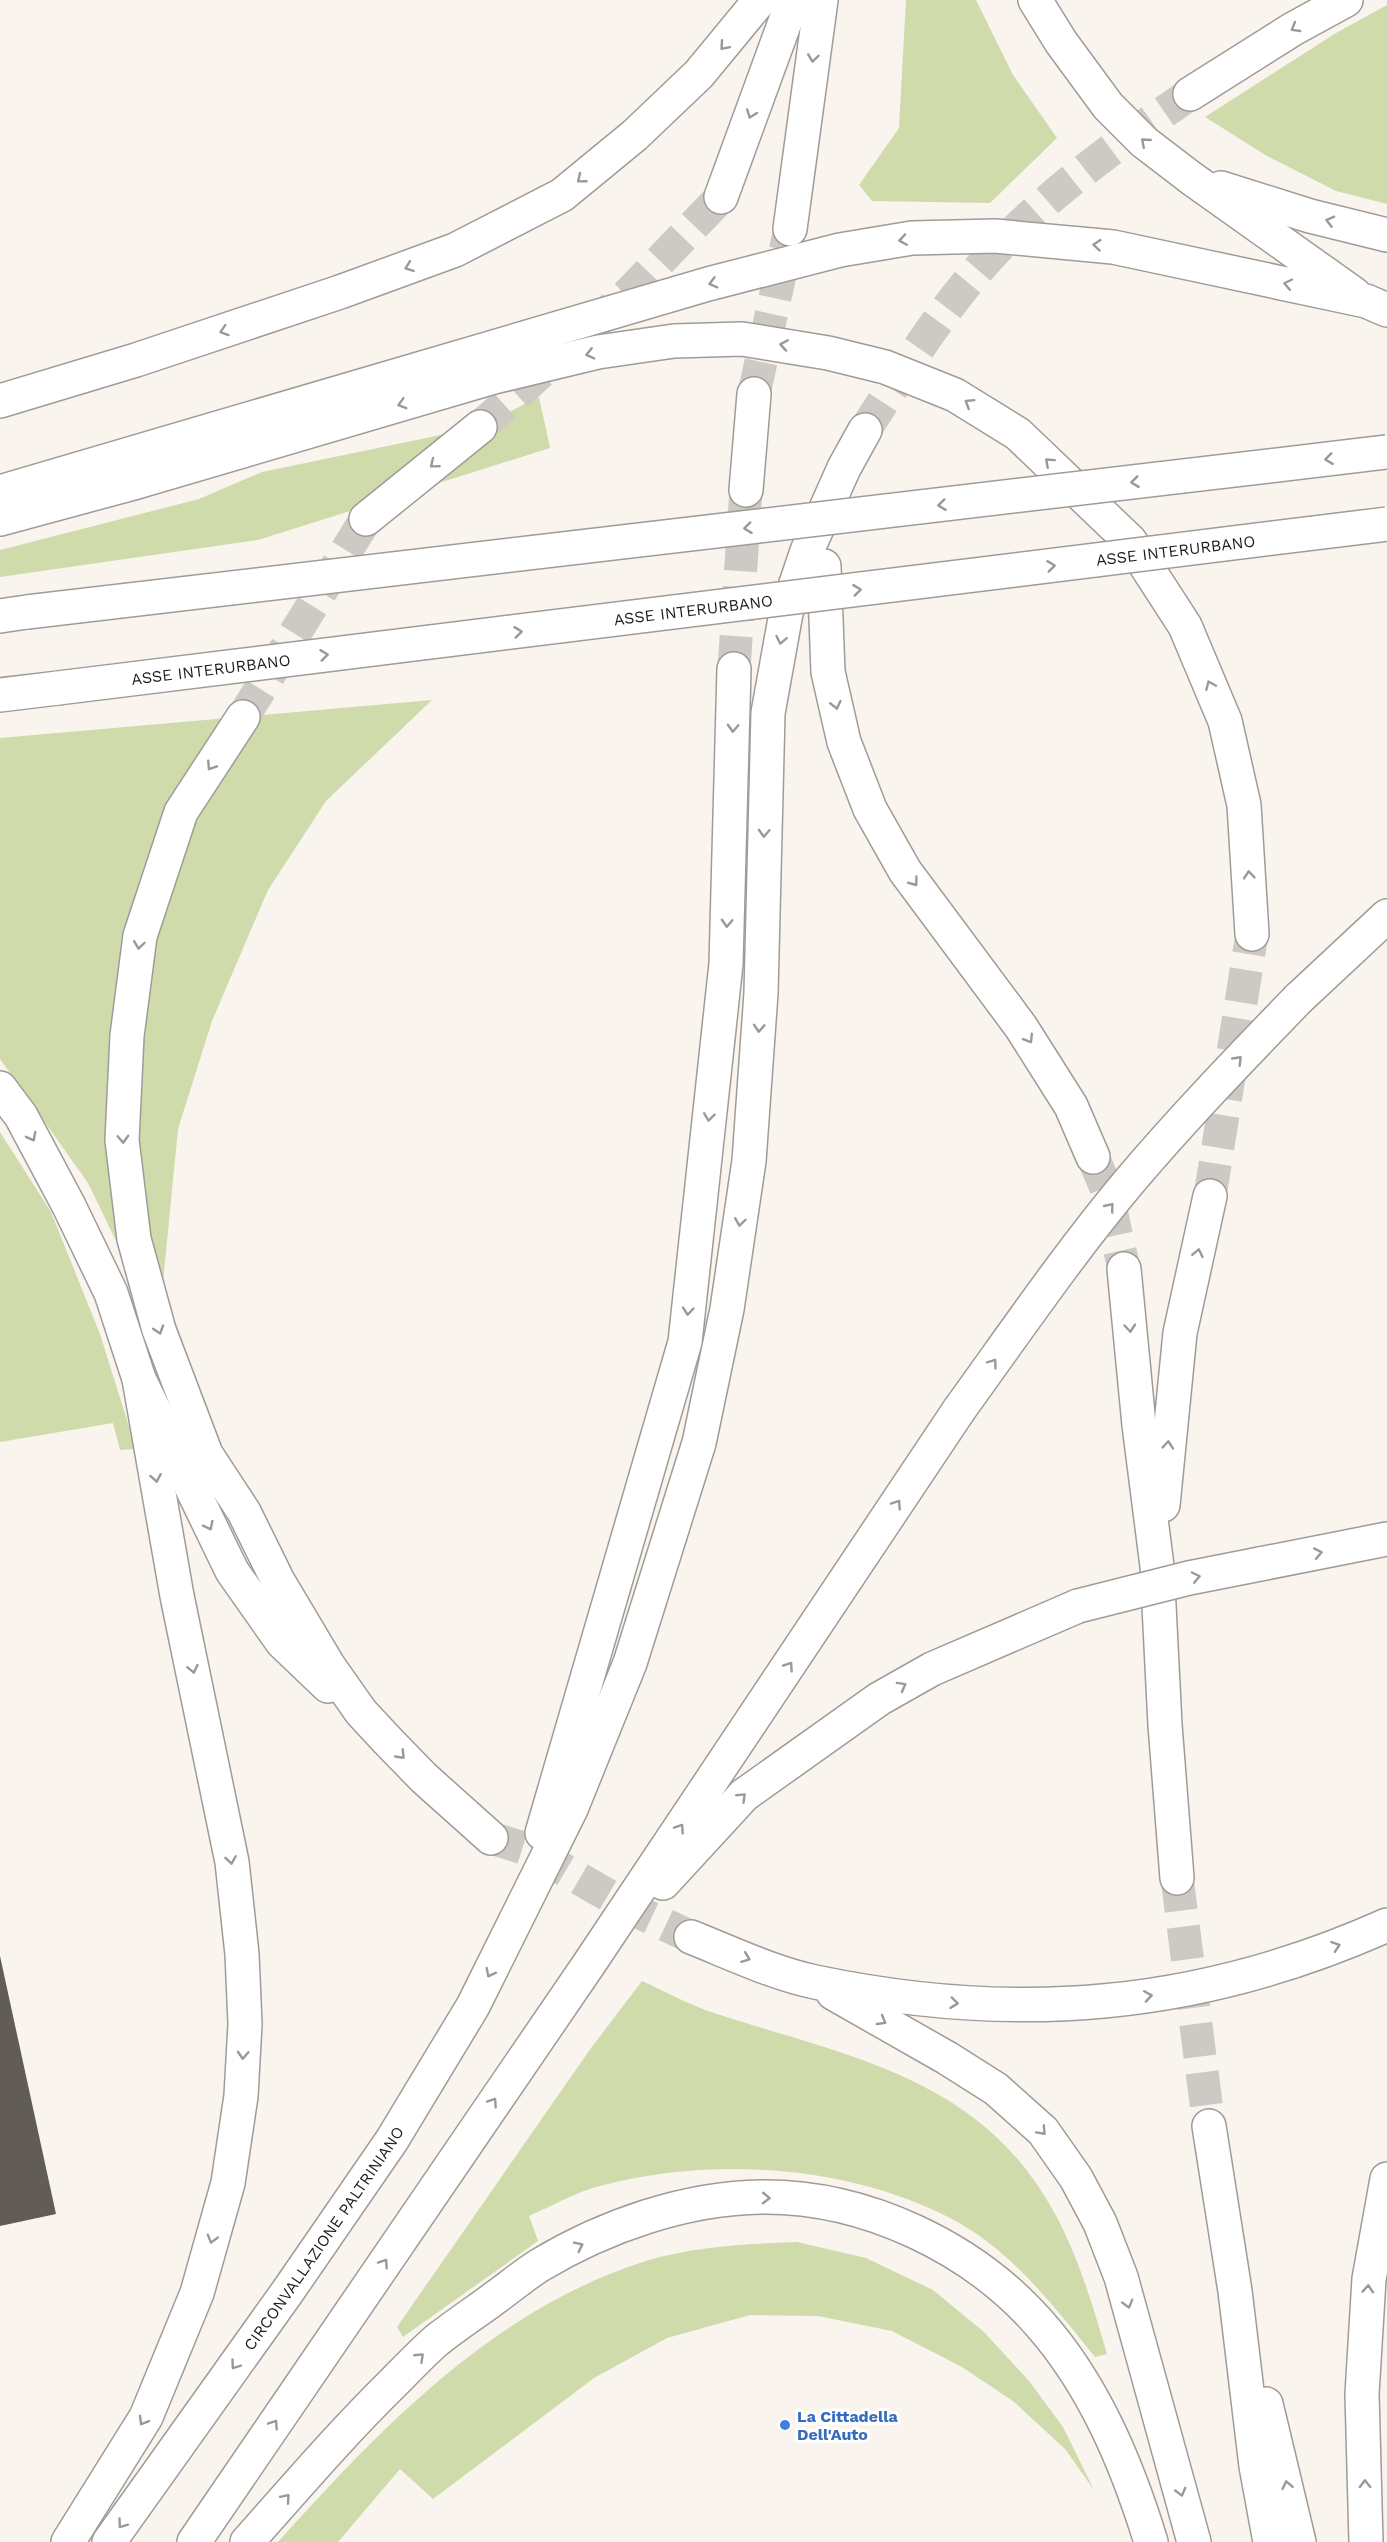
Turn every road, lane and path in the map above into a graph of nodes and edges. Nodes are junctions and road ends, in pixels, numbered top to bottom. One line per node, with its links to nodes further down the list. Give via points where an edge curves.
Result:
1 (760, 0): 13 (highway, one-way to 13, via 683,90 635,135 551,201 455,250 340,292)
2 (793, 0): 8 (highway, one-way to 8)
3 (821, 0): 9 (highway, one-way to 9)
4 (1035, 0): 7 (highway, one-way to 4, via 1144,142 1108,106)
5 (1346, 0): 6 (highway, one-way to 6)
6 (1190, 94)
7 (1191, 178): 10 (highway, one-way to 7, via 1310,216); 11 (highway)
8 (721, 197)
9 (790, 229)
10 (1387, 235)
11 (1376, 306): 18 (highway, one-way to 18, via 1113,247 995,236 912,238 840,250 708,284)
12 (754, 394): 17 (highway)
13 (0, 401)
14 (480, 427): 21 (highway, one-way to 21)
15 (865, 430): 19 (highway)
16 (1387, 452): 23 (highway, one-way to 23, bridge)
17 (747, 490)
18 (0, 492)
19 (831, 501): 30 (highway, one-way to 30, via 823,578 828,672 844,742 870,809 905,871 1021,1027 1071,1106); 39 (highway, one-way to 39, via 807,551 786,613 768,713 761,993 749,1161 727,1309 699,1443 630,1663 571,1809)
20 (0, 519): 28 (highway, one-way to 20, via 1244,805 1226,722 1185,626 1130,541 1018,434 955,395 885,367 742,339 674,341 598,352 494,377)
21 (366, 519)
22 (1387, 524): 25 (highway, ASSE INTERURBANO, one-way to 22, bridge)
23 (14, 614)
24 (734, 669): 39 (highway, one-way to 39, via 726,964 685,1342)
25 (0, 695)
26 (243, 717): 36 (highway, one-way to 36, via 181,812 140,936 127,1036 122,1140 140,1262 159,1330 206,1454 244,1512 278,1581 328,1665)
27 (1387, 916): 42 (highway, one-way to 27, bridge, via 959,1410 1059,1270 1214,1086 1298,999)
28 (1252, 934)
29 (0, 1088): 33 (highway, one-way to 33, via 21,1116 74,1215 111,1293)
30 (1093, 1157)
31 (1210, 1196): 35 (highway, one-way to 31, via 1180,1333)
32 (1124, 1269): 35 (highway, one-way to 35)
33 (140, 1378): 36 (highway, one-way to 36, via 232,1571 282,1642 318,1679); 47 (highway, one-way to 47, via 177,1596 232,1862 245,2024 242,2096 228,2183 196,2293 146,2417)
34 (1387, 1539): 42 (highway, one-way to 34, bridge, via 753,1788 888,1694 942,1665 1078,1606 1189,1578)
35 (1157, 1566): 38 (highway)
36 (362, 1712): 37 (highway, one-way to 37, via 424,1778)
37 (491, 1838)
38 (1177, 1878)
39 (517, 1921): 48 (highway, CIRCONVALLAZIONE PALTRINIANO, one-way to 48, via 473,2006 392,2140)
40 (1387, 1925): 43 (highway, one-way to 40, via 960,2004 1039,2006 1114,2002 1180,1992 1258,1973)
41 (691, 1937): 43 (highway, one-way to 43)
42 (589, 1964): 49 (highway, one-way to 42)
43 (813, 1981): 52 (highway, one-way to 52, via 996,2089 1043,2131 1076,2178 1100,2223 1121,2277)
44 (1209, 2126): 46 (highway)
45 (1387, 2179): 55 (highway, one-way to 45, via 1362,2394 1367,2302)
46 (1235, 2291): 53 (highway, via 1256,2466); 54 (highway, one-way to 46)
47 (68, 2542)
48 (109, 2542)
49 (194, 2542)
50 (247, 2542): 51 (highway, one-way to 51, via 352,2424 436,2341 540,2265 616,2228 688,2205 762,2197 824,2202 881,2218 943,2245 996,2281 1039,2323 1075,2369 1108,2430)
51 (1151, 2542)
52 (1194, 2542)
53 (1270, 2542)
54 (1299, 2542)
55 (1366, 2542)

